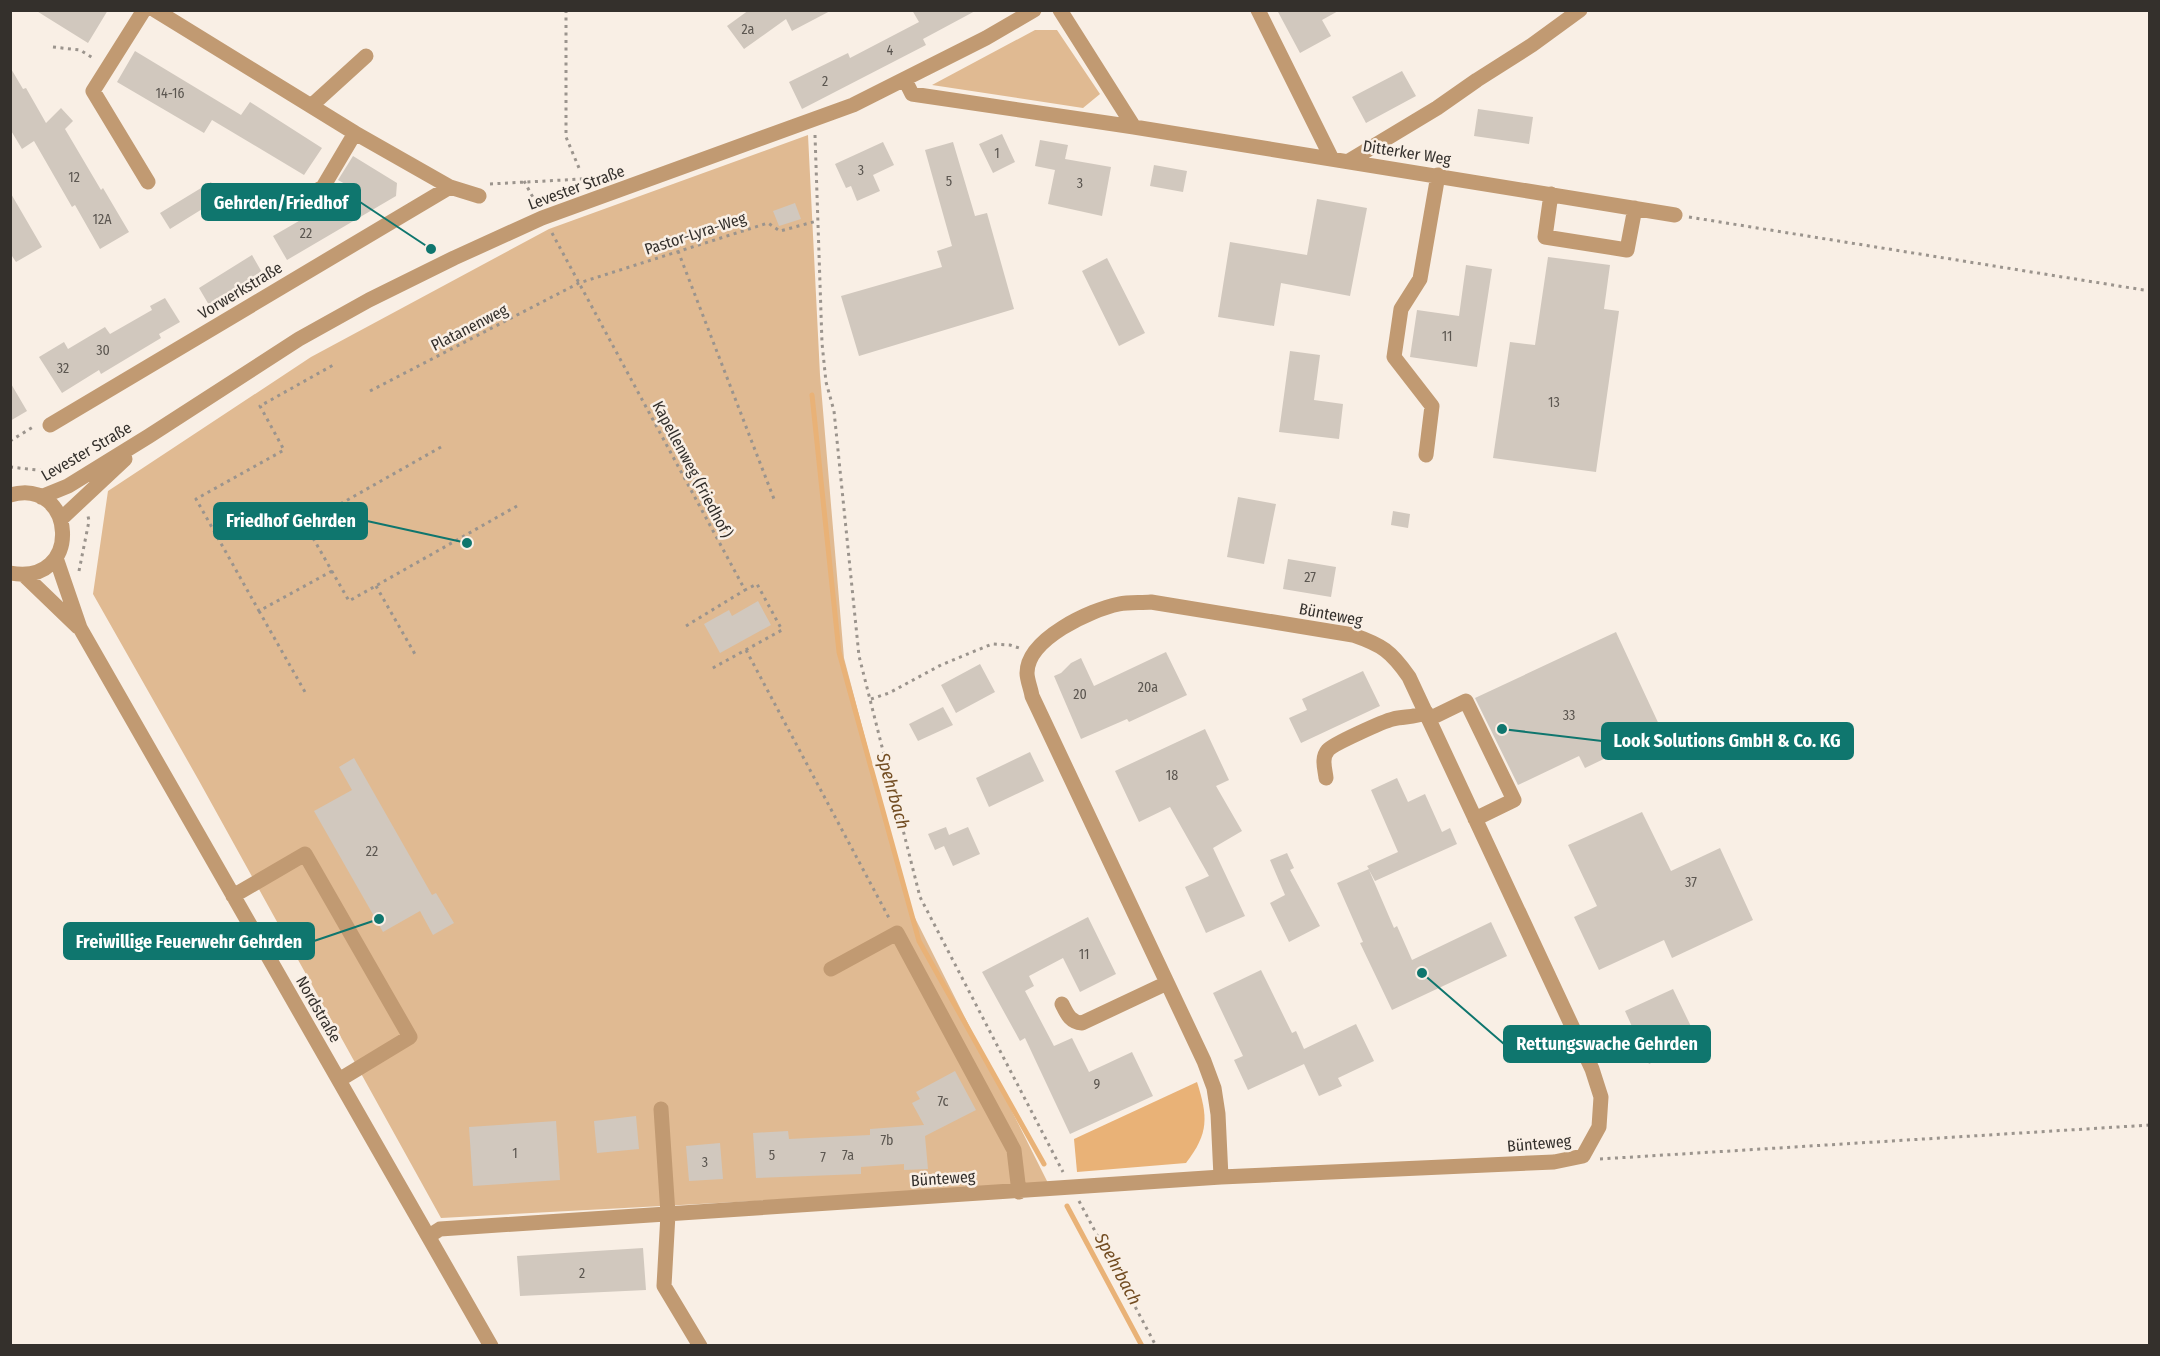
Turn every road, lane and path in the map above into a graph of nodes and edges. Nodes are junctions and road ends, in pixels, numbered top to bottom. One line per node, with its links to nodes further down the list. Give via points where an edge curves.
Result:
1 (144, 10): 21 (street, via 93,91)
2 (155, 10): 12 (street)
3 (566, 10): 18 (path, via 566,137)
4 (1034, 10): 11 (street, Levester Straße)
5 (1060, 10): 14 (street)
6 (1258, 10): 16 (street)
7 (1580, 10): 17 (street, via 1437,108)
8 (53, 46): 10 (path, via 80,50)
9 (366, 56): 12 (street)
10 (91, 57)
11 (905, 80): 13 (street, Levester Straße); 14 (street, Ditterker Weg, via 912,94)
12 (311, 106): 15 (street)
13 (813, 120): 28 (path); 36 (street, Levester Straße, via 542,218 454,258 299,339)
14 (1134, 127): 16 (street, Ditterker Weg)
15 (355, 133): 22 (street); 25 (street, via 323,187)
16 (1332, 159): 17 (street, Ditterker Weg)
17 (1349, 161): 19 (street, Ditterker Weg)
18 (579, 168)
19 (1438, 175): 24 (street, Ditterker Weg); 39 (street, via 1420,279 1401,309 1394,357 1432,406)
20 (606, 177): 23 (path)
21 (148, 182)
22 (450, 187): 23 (street); 35 (street, Vorwerkstraße)
23 (480, 190)
24 (1551, 194): 26 (street, Ditterker Weg); 26 (street, via 1545,237 1627,250)
25 (295, 203)
26 (1635, 208): 27 (street, Ditterker Weg)
27 (1675, 215): 32 (path)
28 (817, 221): 30 (path, Pastor-Lyra-Weg, via 780,231 768,223); 62 (path, via 826,382 834,411 859,656)
29 (549, 229): 31 (path, Kapellenweg (Friedhof))
30 (678, 251): 31 (path, Pastor-Lyra-Weg); 44 (path)
31 (579, 283): 34 (path, Platanenweg); 53 (path, Kapellenweg (Friedhof))
32 (2150, 291)
33 (335, 364): 54 (path, via 260,406 284,450 196,499)
34 (370, 392)
35 (50, 425): 37 (path, via 35,426)
36 (149, 436): 41 (street, Levester Straße); 45 (street, Levester Straße)
37 (10, 441)
38 (441, 447): 49 (path, via 305,524)
39 (1426, 455)
40 (10, 467): 41 (path, via 58,472)
41 (68, 486): 43 (street, Levester Straße)
42 (12, 493): 43 (street)
43 (41, 497): 47 (street)
44 (774, 499)
45 (79, 501): 47 (street, Levester Straße); 51 (path, via 89,521)
46 (517, 506): 52 (path)
47 (61, 519): 48 (street, via 64,534)
48 (56, 558): 50 (street, via 36,573); 56 (street, Nordstraße)
49 (332, 571): 52 (path, via 349,601); 54 (path)
50 (17, 574): 56 (street, Nordstraße)
51 (80, 577)
52 (376, 586): 59 (path)
53 (745, 590): 55 (path); 57 (path, via 757,584 782,630)
54 (259, 611): 61 (path)
55 (686, 626)
56 (80, 628): 66 (street, Nordstraße)
57 (747, 650): 60 (path); 67 (path)
58 (1032, 653): 62 (path, via 992,644); 63 (street, Bünteweg, via 1048,637 1083,617 1118,604 1151,602 1353,635 1377,643 1395,657 1409,677); 69 (street, via 1027,673 1032,696)
59 (416, 656)
60 (711, 669)
61 (305, 692)
62 (870, 699): 76 (path, via 920,897)
63 (1427, 716): 64 (street, via 1395,718 1328,750 1323,761); 65 (street, Bünteweg); 65 (street, via 1466,701 1514,800)
64 (1326, 778)
65 (1475, 819): 74 (street, Bünteweg, via 1592,1069 1601,1097 1599,1127)
66 (233, 896): 71 (street, Nordstraße); 71 (street, via 305,854 410,1037)
67 (897, 933): 68 (street); 77 (street, via 1014,1150)
68 (831, 969)
69 (1167, 983): 70 (street, via 1082,1023 1070,1018); 75 (street, via 1214,1088)
70 (1062, 1004)
71 (339, 1080): 79 (street, Nordstraße)
72 (661, 1109): 78 (street)
73 (2150, 1125): 74 (path, via 1606,1160)
74 (1582, 1156): 75 (street, Bünteweg, via 1554,1162)
75 (1221, 1177): 76 (street, Bünteweg)
76 (1072, 1188): 77 (street, Bünteweg); 82 (path)
77 (1020, 1191): 78 (street, Bünteweg)
78 (668, 1214): 79 (street, Bünteweg, via 440,1229); 81 (street, via 664,1286)
79 (429, 1236): 80 (street, Nordstraße)
80 (491, 1346)
81 (700, 1346)
82 (1156, 1346)

